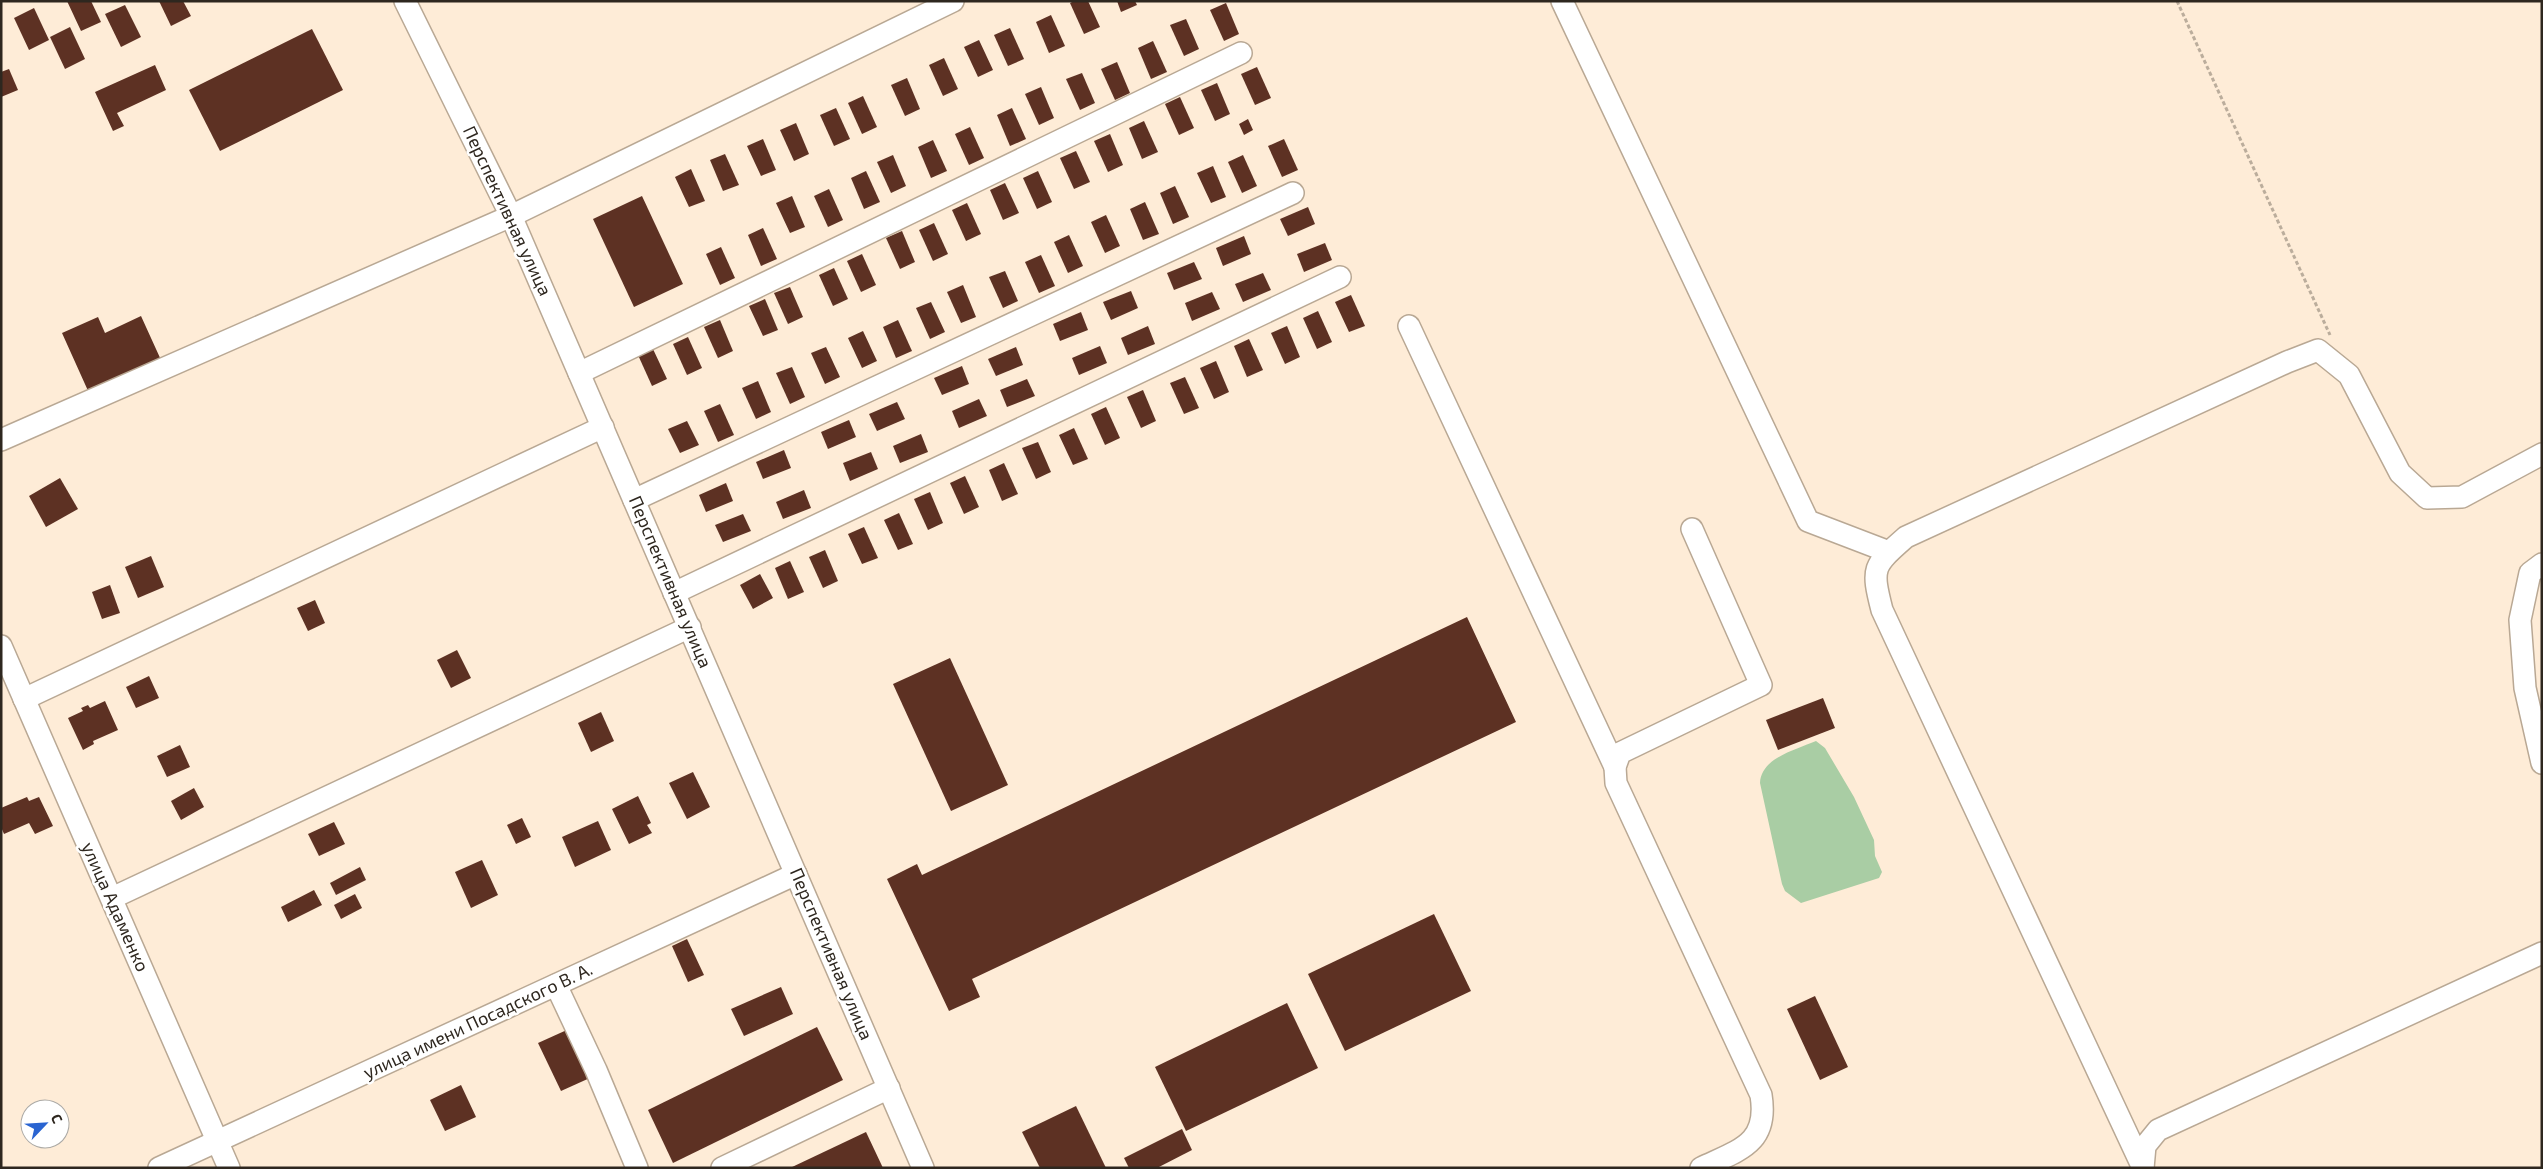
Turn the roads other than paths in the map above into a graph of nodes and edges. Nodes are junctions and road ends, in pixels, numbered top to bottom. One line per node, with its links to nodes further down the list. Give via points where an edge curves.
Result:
1 (406, 1): 6 (street, Перспективная улица)
2 (953, 1): 6 (street)
3 (1562, 1): 15 (street, via 1808,521)
4 (1241, 53): 9 (street)
5 (1293, 193): 13 (street)
6 (511, 216): 9 (street, Перспективная улица); 11 (street)
7 (1340, 277): 17 (street)
8 (1409, 326): 22 (street)
9 (579, 372): 10 (street, Перспективная улица)
10 (603, 427): 13 (street, Перспективная улица); 20 (street)
11 (1, 440)
12 (2542, 454): 15 (street, via 2462,497 2427,498 2400,473 2349,375 2318,350 1915,532)
13 (634, 500): 17 (street, Перспективная улица)
14 (1692, 529): 22 (street, via 1761,685 1620,753)
15 (1889, 552): 35 (street, via 1881,560 1874,581 1882,610)
16 (2542, 564): 21 (street, via 2530,573 2520,620 2525,688)
17 (674, 592): 18 (street, Перспективная улица)
18 (690, 627): 23 (street, Перспективная улица); 24 (street)
19 (1, 646): 20 (street, улица Адаменко)
20 (24, 699): 24 (street, улица Адаменко)
21 (2542, 763)
22 (1615, 767): 34 (street, via 1616,783 1761,1094 1763,1122 1751,1141)
23 (796, 874): 26 (street, улица имени Посадского В. А.); 27 (street, Перспективная улица)
24 (112, 898): 28 (street, улица Адаменко)
25 (2542, 953): 35 (street, via 2158,1130 2145,1146)
26 (556, 985): 28 (street, улица имени Посадского В. А.); 31 (street, via 596,1070)
27 (889, 1088): 32 (street); 33 (street, Перспективная улица)
28 (217, 1141): 29 (street, улица имени Посадского В. А.); 30 (street, улица Адаменко)
29 (159, 1168)
30 (229, 1168)
31 (636, 1168)
32 (722, 1168)
33 (923, 1168)
34 (1701, 1168)
35 (2143, 1168)

